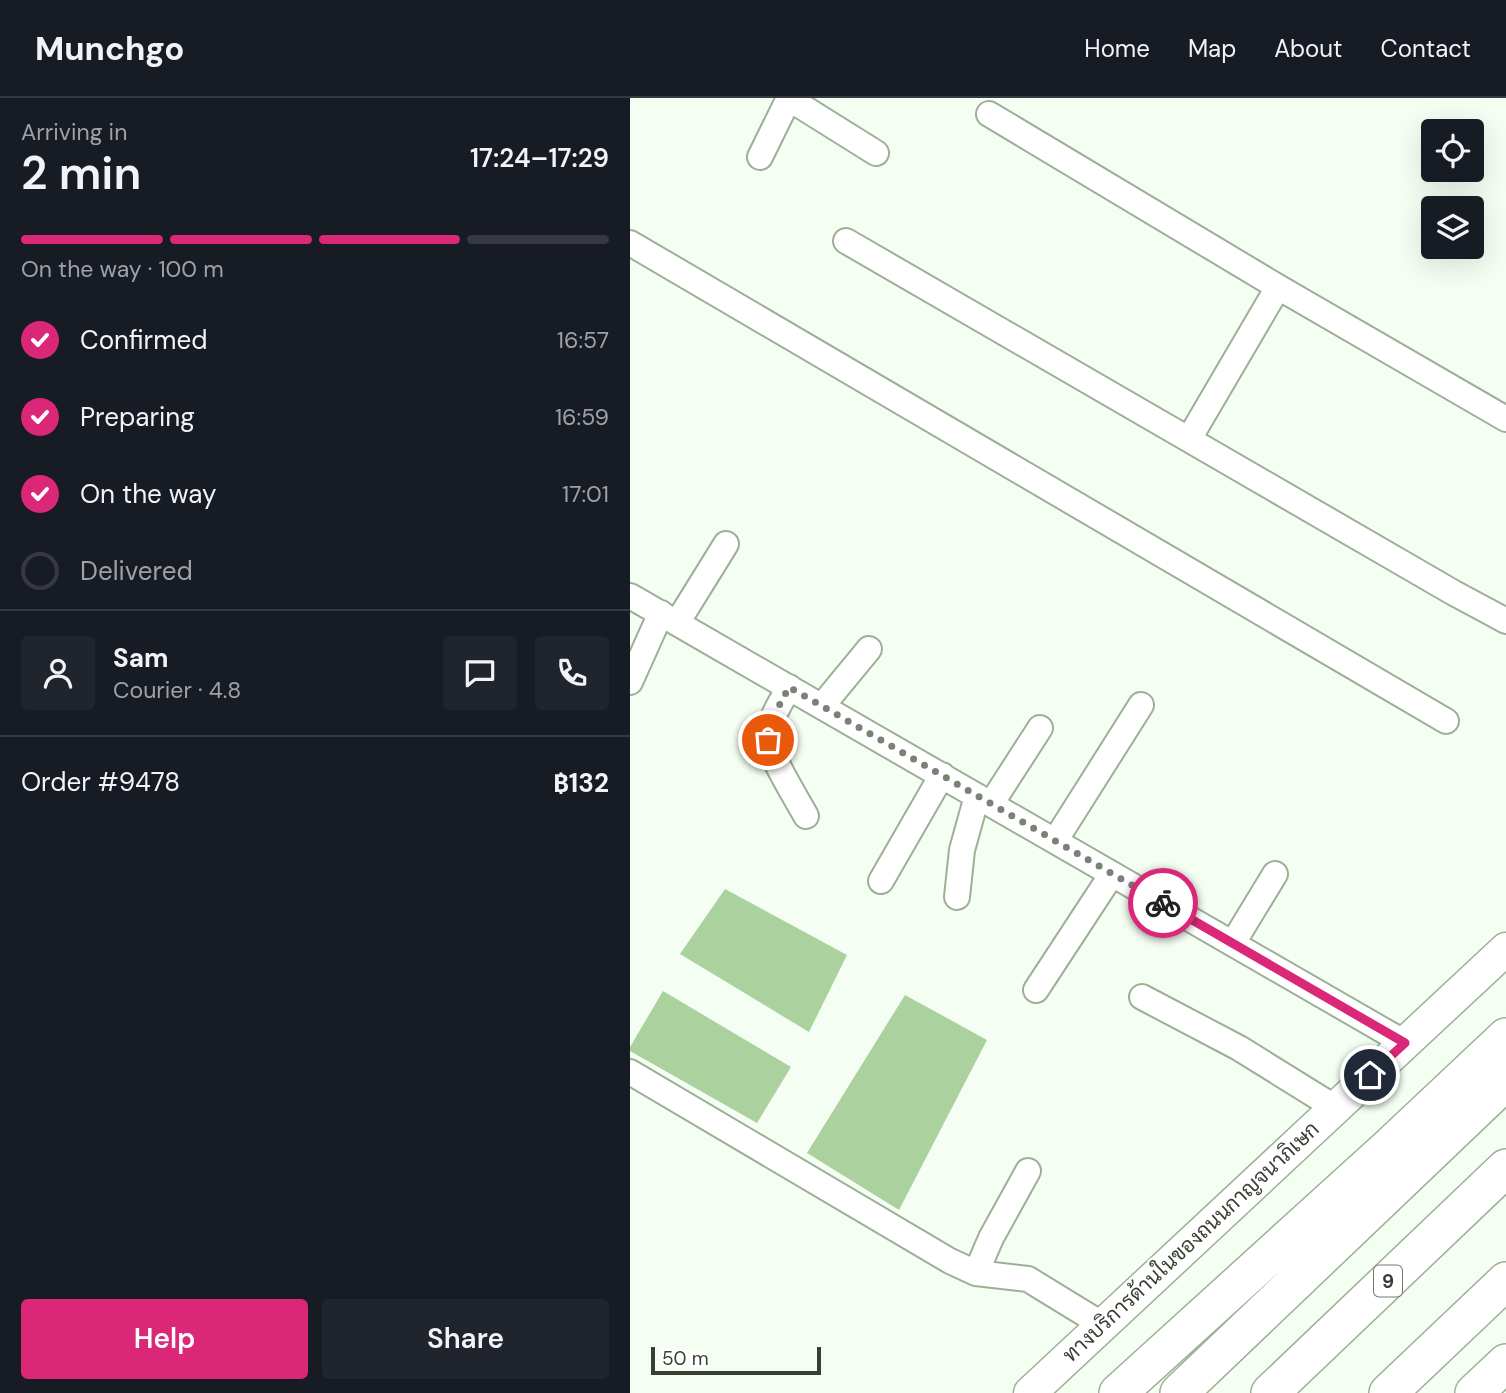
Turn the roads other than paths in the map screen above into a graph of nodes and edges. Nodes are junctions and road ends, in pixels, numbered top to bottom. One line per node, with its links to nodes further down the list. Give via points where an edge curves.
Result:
1 (789, 98): 3 (street); 4 (street)
2 (989, 114): 7 (street)
3 (876, 153)
4 (760, 157)
5 (846, 242): 9 (street)
6 (630, 243): 19 (street)
7 (1279, 287): 8 (street); 9 (street)
8 (1506, 419)
9 (1189, 439): 13 (street)
10 (726, 544): 12 (street)
11 (630, 596): 12 (street)
12 (669, 618): 15 (street); 16 (street)
13 (1506, 621)
14 (869, 649): 18 (street)
15 (630, 682)
16 (789, 687): 18 (street); 23 (street, via 771,721 768,740)
17 (1141, 705): 24 (street)
18 (822, 706): 21 (street)
19 (1446, 721)
20 (1040, 728): 22 (street)
21 (942, 775): 22 (street); 27 (street)
22 (984, 800): 24 (street); 28 (street, via 962,850)
23 (806, 816)
24 (1055, 841): 25 (street)
25 (1112, 874): 29 (street); 31 (street)
26 (1275, 874): 29 (street)
27 (881, 881)
28 (957, 897)
29 (1233, 943): 34 (street)
30 (1506, 949): 34 (main road, ทางบริการด้านในของถนนกาญจนาภิเษก)
31 (1037, 990)
32 (1142, 996): 37 (street, via 1239,1048)
33 (1506, 1037): 45 (highway)
34 (1405, 1043): 37 (main road, ทางบริการด้านในของถนนกาญจนาภิเษก)
35 (630, 1072): 40 (street)
36 (1504, 1083): 46 (highway)
37 (1334, 1107): 42 (main road, ทางบริการด้านในของถนนกาญจนาภิเษก)
38 (1506, 1168): 47 (highway, 9)
39 (1028, 1171): 40 (street)
40 (976, 1273): 42 (street, via 1028,1279)
41 (1506, 1281): 48 (highway)
42 (1103, 1325): 44 (main road, ทางบริการด้านในของถนนกาญจนาภิเษก)
43 (1506, 1363): 49 (highway)
44 (1030, 1393)
45 (1118, 1393)
46 (1179, 1393)
47 (1269, 1393)
48 (1388, 1393)
49 (1474, 1393)

